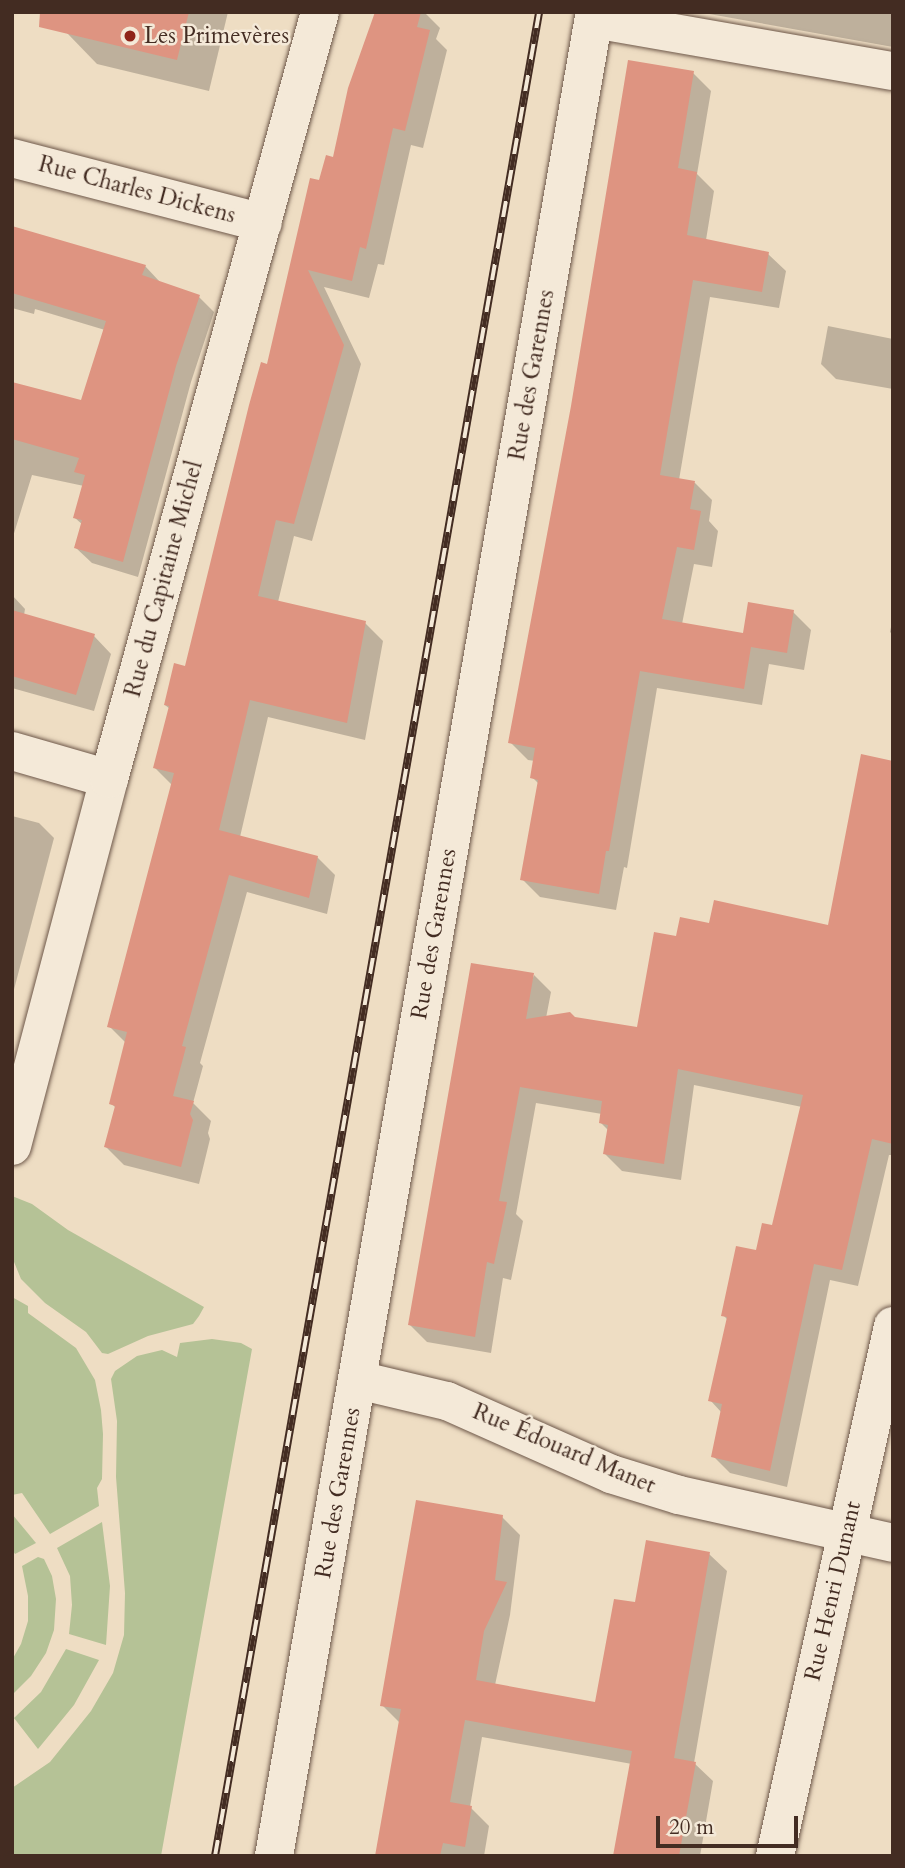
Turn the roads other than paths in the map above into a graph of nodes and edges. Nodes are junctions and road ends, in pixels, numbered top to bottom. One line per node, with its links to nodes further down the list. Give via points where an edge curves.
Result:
1 (320, 12): 5 (street, Rue du Capitaine Michel)
2 (594, 16): 3 (street); 10 (street, Rue des Garennes)
3 (893, 71)
4 (12, 158): 5 (street, Rue Charles Dickens)
5 (263, 223): 7 (street, Rue du Capitaine Michel)
6 (12, 751): 7 (street)
7 (109, 779): 8 (street, Rue du Capitaine Michel)
8 (13, 1146)
9 (893, 1326): 11 (street, Rue Henri Dunant)
10 (358, 1380): 11 (street, Rue Édouard Manet, via 447,1401 611,1474); 13 (street, Rue des Garennes)
11 (846, 1534): 12 (street, Rue Édouard Manet); 14 (street, Rue Henri Dunant)
12 (893, 1543)
13 (274, 1856)
14 (775, 1856)

